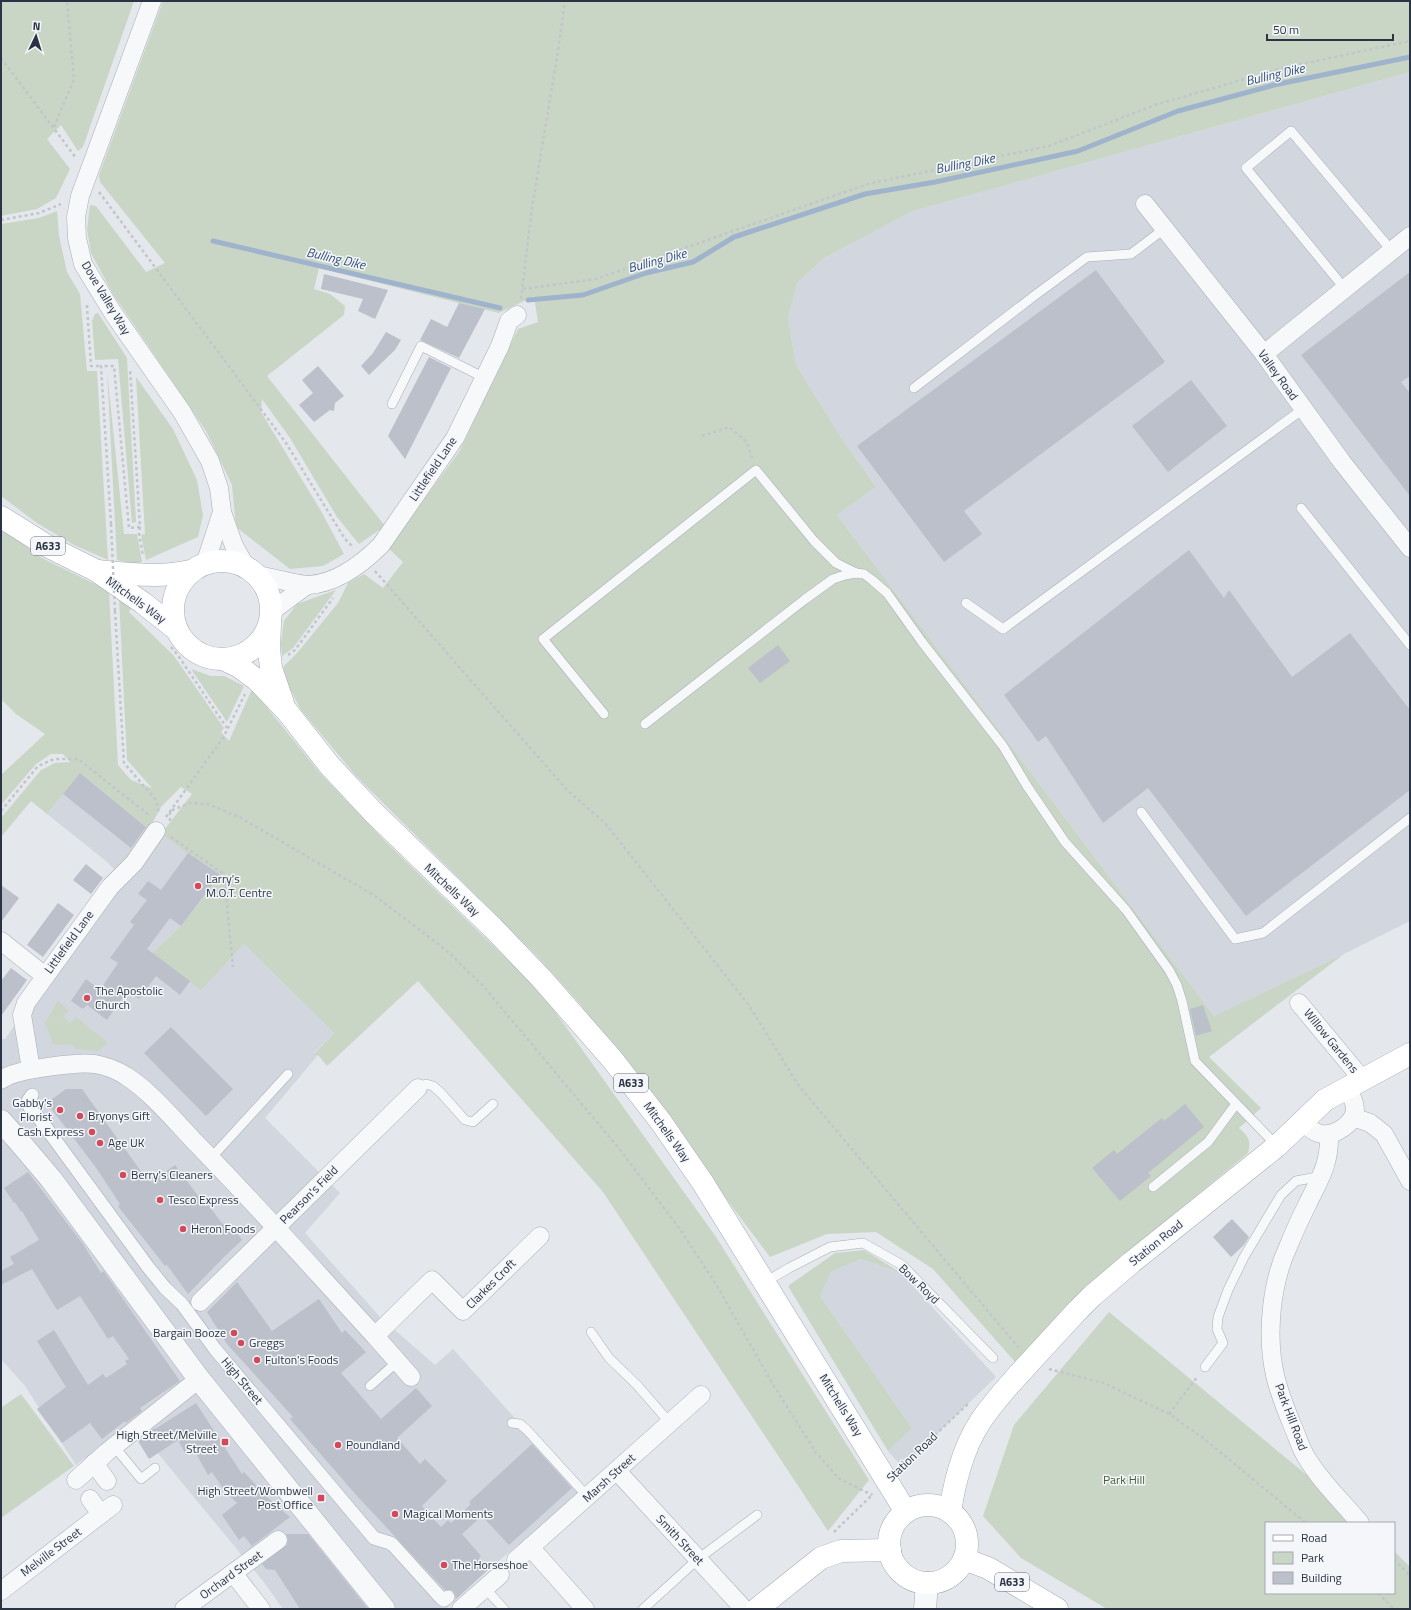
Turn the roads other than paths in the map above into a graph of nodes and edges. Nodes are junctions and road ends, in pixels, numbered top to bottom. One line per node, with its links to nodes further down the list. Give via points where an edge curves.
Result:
1 (152, 1): 14 (street, Dove Valley Way, via 80,196 76,217 77,238 83,264 113,313 182,412 210,461 219,488)
2 (1145, 204): 3 (street, Valley Road)
3 (1164, 229): 8 (street, Valley Road); 10 (lane, via 1131,254 1087,258)
4 (1410, 236): 5 (street)
5 (1392, 250): 6 (street); 6 (lane, via 1292,131 1246,168)
6 (1345, 289): 8 (street)
7 (517, 315): 9 (street, Littlefield Lane, via 509,321)
8 (1264, 354): 12 (street, Valley Road)
9 (484, 378): 11 (lane, via 422,346); 21 (street, Littlefield Lane, via 455,438 381,545 366,560 340,576)
10 (914, 388)
11 (392, 404)
12 (1303, 409): 16 (street, Valley Road); 22 (lane, via 1003,629)
13 (1301, 508): 25 (lane)
14 (222, 512): 17 (street, Dove Valley Way); 19 (street, Dove Valley Way, via 234,546)
15 (1, 517): 18 (main road, Mitchells Way / A633, via 49,547)
16 (1410, 548)
17 (198, 568): 18 (main road, Mitchells Way, via 171,576); 19 (main road, via 220,560 234,562); 24 (main road, via 180,583 174,597 172,613)
18 (96, 571): 24 (main road, Mitchells Way / A633)
19 (251, 571): 21 (street, Littlefield Lane); 23 (main road, via 265,585 270,597)
20 (856, 573): 28 (lane, via 836,563 814,541 756,470 543,639); 29 (lane, via 833,579); 44 (lane, via 864,574 887,593 1003,746 1065,842 1126,910 1169,970 1182,1001 1195,1061)
21 (308, 585): 23 (street, Littlefield Lane)
22 (966, 603)
23 (271, 617): 26 (main road, via 265,635 251,650 244,655); 27 (main road, Mitchells Way / A633)
24 (176, 629): 26 (main road, via 184,643 197,653 212,659)
25 (1410, 646)
26 (225, 660): 27 (main road)
27 (264, 674): 56 (main road, Mitchells Way / A633, via 286,710 330,766 374,813 494,928 612,1059 661,1122 703,1183)
28 (604, 714)
29 (645, 724)
30 (1141, 812): 31 (lane, via 1235,939 1263,933)
31 (1410, 818)
32 (164, 829): 34 (street, Littlefield Lane, via 110,887)
33 (1, 941): 34 (street)
34 (45, 976): 37 (street, Littlefield Lane, via 26,1002 22,1015)
35 (1300, 1003): 40 (street, Willow Gardens)
36 (1410, 1054): 40 (main road, Station Road)
37 (31, 1069): 39 (street, via 12,1073); 50 (street, via 94,1064 111,1068 141,1087)
38 (288, 1074): 50 (lane)
39 (1, 1080)
40 (1354, 1084): 45 (street); 47 (main road, Station Road, via 1325,1100)
41 (418, 1088): 43 (lane, via 426,1084 433,1086 465,1120 473,1122); 54 (street, Pearson's Field)
42 (32, 1095): 92 (street, High Street, via 28,1101 31,1110 165,1288 182,1304 215,1349 374,1538 390,1543 441,1598)
43 (493, 1104)
44 (1236, 1104): 49 (lane); 53 (lane, via 1208,1142)
45 (1353, 1117): 48 (street, via 1342,1128); 52 (street, via 1370,1123 1384,1134)
46 (1, 1121): 64 (street, via 51,1179)
47 (1302, 1122): 48 (street, via 1319,1133); 49 (main road, Station Road)
48 (1329, 1134): 51 (street, Park Hill Road, via 1327,1159)
49 (1277, 1146): 78 (main road, Station Road, bridge, via 1092,1296 1019,1374 986,1412 972,1437 953,1494)
50 (211, 1158): 54 (street)
51 (1322, 1176): 62 (lane, via 1296,1181 1281,1195 1228,1290 1218,1317 1217,1329 1223,1343); 80 (street, Park Hill Road, via 1286,1251 1277,1280 1271,1343 1275,1375 1305,1455)
52 (1410, 1181)
53 (1153, 1187)
54 (276, 1228): 57 (street, Pearson's Field); 59 (street)
55 (540, 1236): 59 (street, Clarkes Croft, via 463,1311 432,1280)
56 (765, 1282): 60 (lane, Bow Royd, via 830,1247 863,1243 902,1265); 77 (main road, Mitchells Way / A633, via 880,1488)
57 (200, 1302)
58 (591, 1332): 68 (lane, via 609,1358)
59 (375, 1336): 61 (street)
60 (993, 1358)
61 (397, 1362): 63 (street); 65 (lane)
62 (1205, 1367)
63 (410, 1376)
64 (199, 1379): 69 (street); 95 (street)
65 (370, 1386)
66 (701, 1396): 68 (street, Marsh Street)
67 (512, 1423): 75 (lane, via 520,1424 527,1430)
68 (670, 1423): 72 (street, Marsh Street)
69 (114, 1446): 70 (street); 71 (lane, via 141,1479)
70 (94, 1463): 73 (street); 74 (street)
71 (155, 1468)
72 (617, 1471): 75 (street, Marsh Street); 84 (street, Smith Street)
73 (76, 1480)
74 (107, 1481)
75 (588, 1496): 82 (street, Marsh Street)
76 (90, 1499): 91 (street, Melville Street, via 107,1510)
77 (906, 1512): 78 (main road, via 928,1505); 83 (main road, via 893,1528)
78 (950, 1512): 85 (main road, via 960,1521 966,1533)
79 (757, 1515): 84 (lane)
80 (1359, 1522)
81 (278, 1540): 87 (street, Orchard Street)
82 (530, 1547): 86 (street, Marsh Street); 97 (street)
83 (890, 1550): 89 (main road, via 894,1562 902,1573 914,1580); 100 (main road, via 841,1551 821,1558)
84 (698, 1559): 98 (lane); 99 (street, Smith Street)
85 (964, 1559): 89 (main road, via 958,1569 949,1576); 102 (main road, A633, via 988,1568)
86 (516, 1560)
87 (233, 1573): 93 (street, Orchard Street); 94 (street)
88 (500, 1575): 90 (street)
89 (927, 1583): 101 (street)
90 (485, 1588): 92 (street); 96 (lane)
91 (1, 1591)
92 (454, 1603)
93 (184, 1609)
94 (261, 1609)
95 (384, 1609)
96 (504, 1609)
97 (585, 1609)
98 (643, 1609)
99 (744, 1609)
100 (757, 1609)
101 (925, 1609)
102 (1057, 1609)

